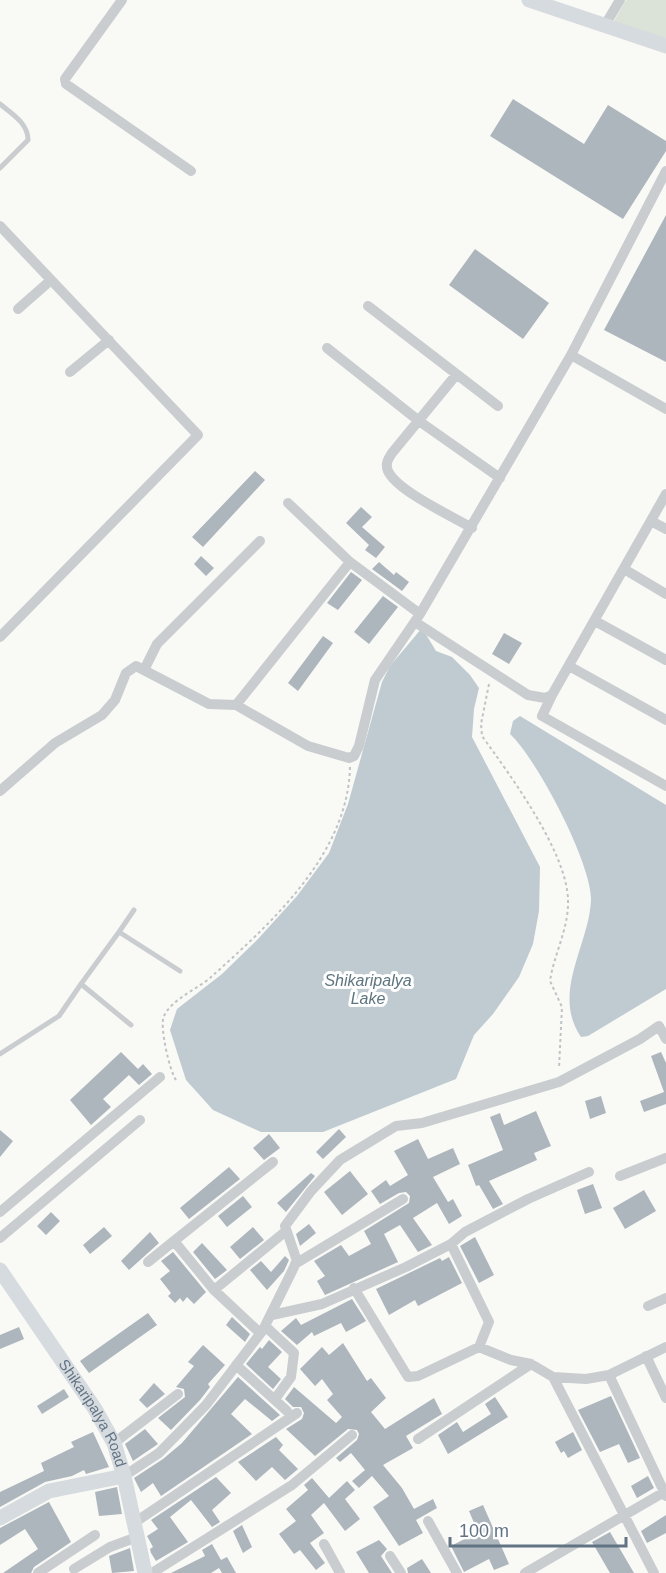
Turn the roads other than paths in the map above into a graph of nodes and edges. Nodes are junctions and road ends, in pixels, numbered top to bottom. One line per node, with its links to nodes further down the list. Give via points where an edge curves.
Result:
1 (122, 0): 8 (street, via 65,79 66,84)
2 (529, 0): 4 (street)
3 (620, 0): 4 (street)
4 (605, 25): 5 (street)
5 (666, 46)
6 (0, 104): 7 (lane, via 28,132 28,140)
7 (0, 168)
8 (191, 171)
9 (666, 171): 16 (street)
10 (0, 226): 11 (street)
11 (51, 280): 13 (street); 14 (street)
12 (368, 306): 18 (street)
13 (18, 309)
14 (109, 340): 17 (street); 34 (street, via 198,435)
15 (327, 348): 21 (street)
16 (571, 355): 20 (street); 22 (street)
17 (70, 372)
18 (456, 375): 19 (street); 21 (street)
19 (498, 406)
20 (666, 409)
21 (419, 421): 22 (street); 26 (street, via 392,453 387,469 400,486)
22 (500, 478): 26 (street)
23 (666, 494): 25 (street)
24 (288, 503): 29 (street)
25 (651, 521): 27 (street); 30 (street)
26 (472, 528): 32 (street)
27 (666, 529)
28 (261, 542): 37 (street, via 157,644)
29 (350, 562): 32 (street); 39 (street)
30 (624, 569): 31 (street); 33 (street)
31 (666, 594)
32 (417, 618): 38 (street, via 528,695); 39 (street, via 375,680 359,746 350,758 308,746)
33 (595, 621): 35 (street); 36 (street)
34 (0, 637)
35 (666, 660)
36 (569, 666): 38 (street); 40 (street)
37 (145, 668): 39 (street, via 209,704); 42 (street, via 132,667 102,716 55,743)
38 (552, 695): 41 (street, via 542,716)
39 (236, 705)
40 (666, 720)
41 (666, 786)
42 (0, 791)
43 (134, 910): 44 (lane)
44 (118, 932): 45 (lane); 46 (lane)
45 (180, 971)
46 (81, 984): 47 (lane); 49 (lane, via 59,1016)
47 (131, 1025)
48 (666, 1039): 58 (street, via 659,1026 559,1082 422,1123 396,1126 340,1160 311,1191 285,1226)
49 (0, 1054)
50 (160, 1077): 57 (street)
51 (140, 1119): 59 (street)
52 (666, 1158): 55 (street)
53 (273, 1162): 60 (street)
54 (589, 1172): 61 (street, via 496,1215)
55 (620, 1176)
56 (403, 1199): 63 (street)
57 (0, 1212)
58 (286, 1231): 63 (street); 66 (street)
59 (0, 1238)
60 (174, 1241): 62 (street); 66 (street)
61 (451, 1244): 65 (street); 71 (street, via 489,1322)
62 (148, 1262)
63 (295, 1264): 69 (street)
64 (0, 1270): 83 (street, Shikaripalya Road)
65 (354, 1288): 69 (street, via 322,1304); 71 (street, via 408,1377)
66 (214, 1290): 70 (street)
67 (666, 1298): 68 (street)
68 (648, 1306)
69 (272, 1315): 70 (street)
70 (263, 1330): 75 (street); 80 (street, via 294,1353 291,1377)
71 (479, 1347): 74 (street)
72 (666, 1347): 73 (street)
73 (646, 1356): 76 (street); 79 (street)
74 (531, 1364): 77 (street); 82 (street)
75 (236, 1365): 80 (street); 84 (street, via 183,1431)
76 (609, 1375): 77 (street, via 586,1379); 85 (street)
77 (553, 1377): 86 (street)
78 (178, 1394): 83 (street)
79 (666, 1398)
80 (274, 1400): 89 (street, via 292,1412)
81 (352, 1436): 96 (street, via 292,1485)
82 (418, 1439)
83 (114, 1443): 84 (street, Shikaripalya Road)
84 (124, 1476): 87 (street, via 49,1491); 89 (street, Shikaripalya Road)
85 (665, 1493): 86 (street)
86 (623, 1516): 100 (street); 101 (street)
87 (0, 1518)
88 (428, 1521): 99 (street)
89 (136, 1530): 93 (street); 95 (street, Shikaripalya Road)
90 (95, 1535): 94 (street)
91 (324, 1544): 97 (street)
92 (390, 1556): 98 (street)
93 (74, 1569)
94 (38, 1573)
95 (145, 1573)
96 (152, 1573)
97 (340, 1573)
98 (401, 1573)
99 (457, 1573)
100 (525, 1573)
101 (654, 1573)

